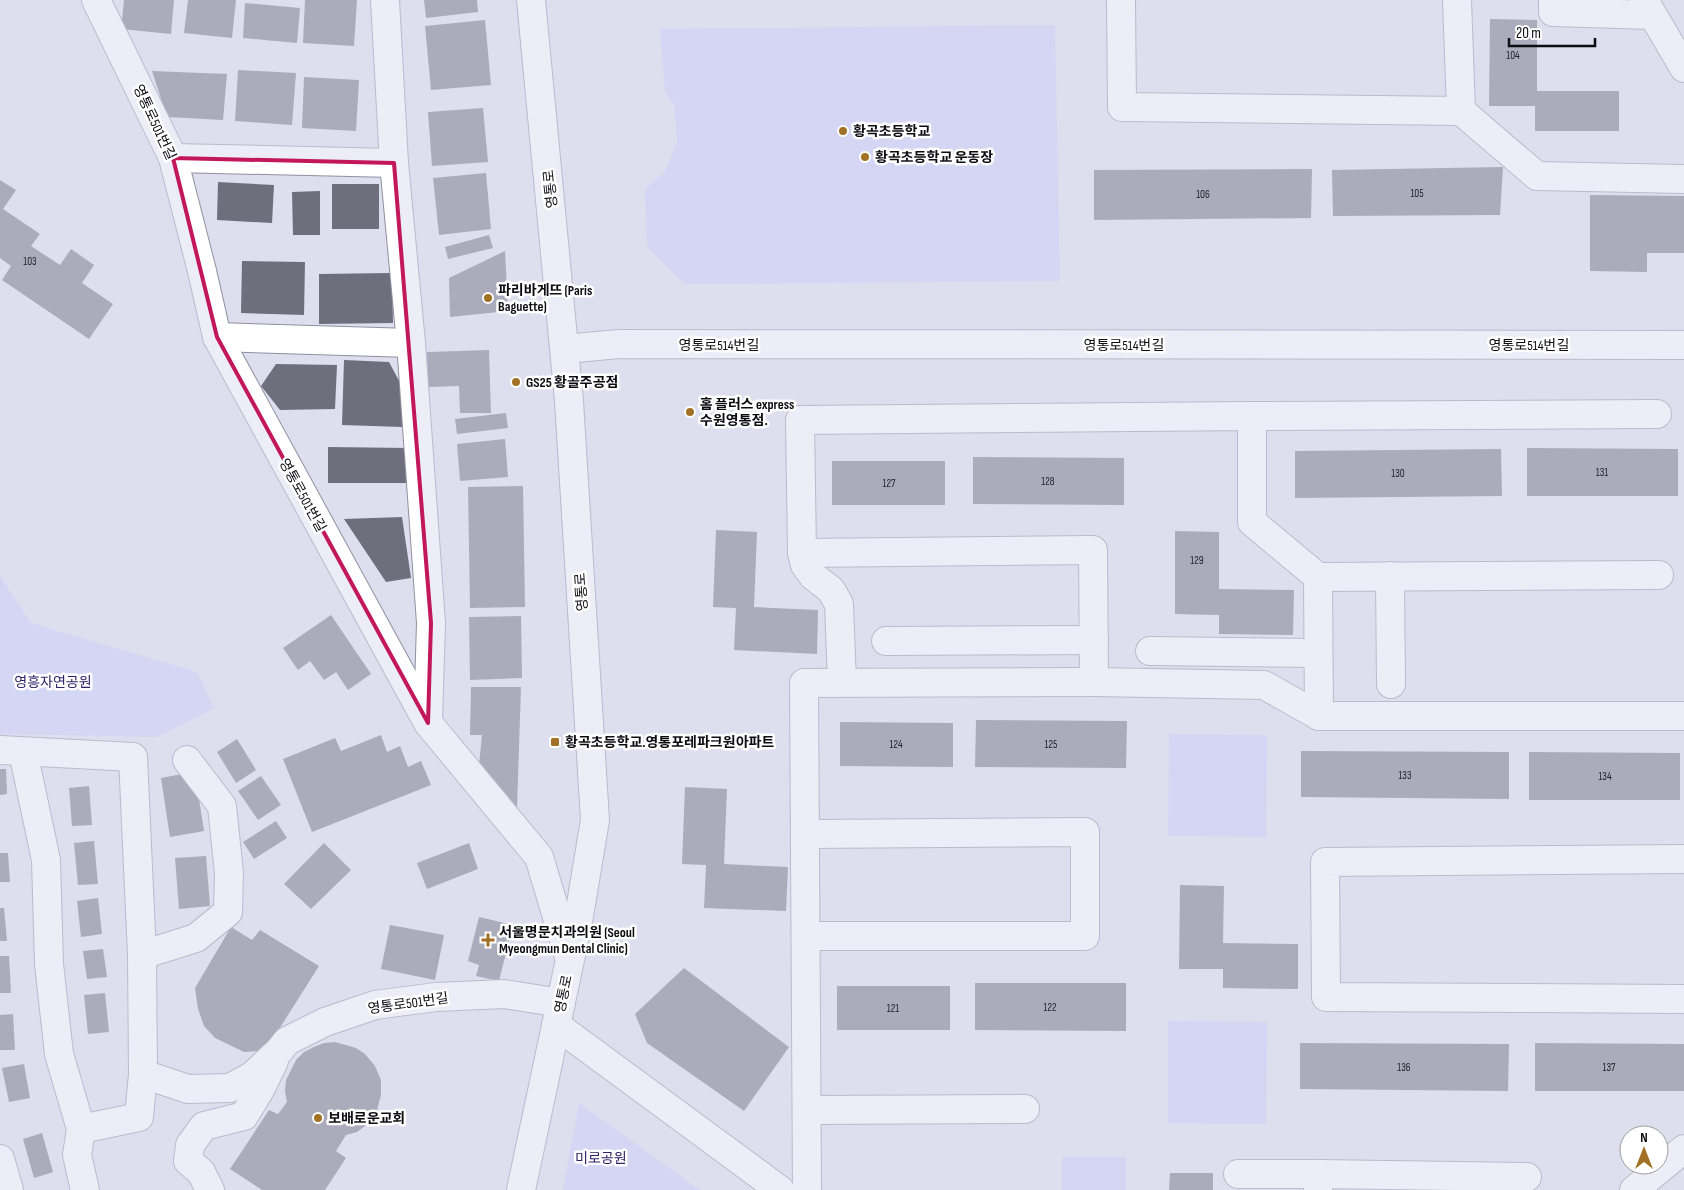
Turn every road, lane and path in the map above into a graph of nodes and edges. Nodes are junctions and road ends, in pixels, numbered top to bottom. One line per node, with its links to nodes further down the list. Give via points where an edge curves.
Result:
1 (96, 0): 10 (street, 영통로501번길)
2 (385, 0): 11 (street)
3 (531, 0): 16 (street, 영통로)
4 (1121, 0): 9 (street, via 1122,107)
5 (1457, 0): 9 (street)
6 (1553, 0): 7 (street, via 1553,12)
7 (1647, 7): 8 (street)
8 (1684, 68)
9 (1461, 111): 12 (street, via 1537,176)
10 (173, 158): 11 (street); 13 (street, 영통로501번길)
11 (394, 163): 14 (street)
12 (1684, 179)
13 (216, 337): 14 (street); 32 (street, 영통로501번길)
14 (411, 342): 32 (street, via 431,623)
15 (1684, 345): 16 (street, 영통로514번길, via 620,344)
16 (565, 349): 39 (street, 영통로, via 595,820)
17 (1656, 414): 18 (street)
18 (1252, 416): 19 (street, via 800,420); 22 (street, via 1252,522)
19 (802, 553): 23 (street, via 1093,550); 27 (street, via 805,565 831,590 839,604)
20 (1659, 575): 21 (street)
21 (1390, 576): 22 (street); 29 (street)
22 (1318, 577): 26 (street)
23 (1094, 640): 24 (street); 28 (street)
24 (886, 641)
25 (1150, 651): 26 (street)
26 (1318, 653): 30 (street)
27 (842, 682): 28 (street); 35 (street, via 804,683)
28 (1094, 682): 30 (street, via 1264,684)
29 (1391, 684)
30 (1319, 716): 31 (street)
31 (1684, 716)
32 (428, 723): 39 (street, 영통로501번길, via 539,857)
33 (11, 751): 38 (street, via 133,757); 46 (street, via 46,860 49,964 59,1054)
34 (187, 760): 38 (street, via 222,806 229,873 228,912 196,938)
35 (806, 834): 37 (street); 37 (street, via 1084,832 1084,936)
36 (1684, 860): 40 (street, via 1325,862 1326,997)
37 (806, 936): 45 (street)
38 (142, 955): 43 (street)
39 (570, 959): 41 (street, 영통로)
40 (1684, 999)
41 (558, 1014): 42 (street, 영통로501번길, via 504,994 436,997 375,1005 325,1022 288,1041); 53 (street, 영통로); 57 (street)
42 (279, 1051): 43 (street, 영통로501번길, via 252,1076 230,1088 188,1089); 56 (street, via 244,1116 204,1126 190,1145 188,1161 201,1172)
43 (143, 1074): 46 (street, via 140,1117)
44 (1026, 1109): 45 (street)
45 (807, 1110): 58 (street)
46 (81, 1129): 55 (street, via 77,1155)
47 (1684, 1148): 59 (street)
48 (0, 1159): 54 (street)
49 (1238, 1174): 51 (street)
50 (1526, 1177): 52 (street)
51 (1318, 1182): 52 (street)
52 (1469, 1183)
53 (521, 1186)
54 (8, 1190)
55 (85, 1190)
56 (210, 1190)
57 (780, 1190)
58 (807, 1190)
59 (1634, 1190)

